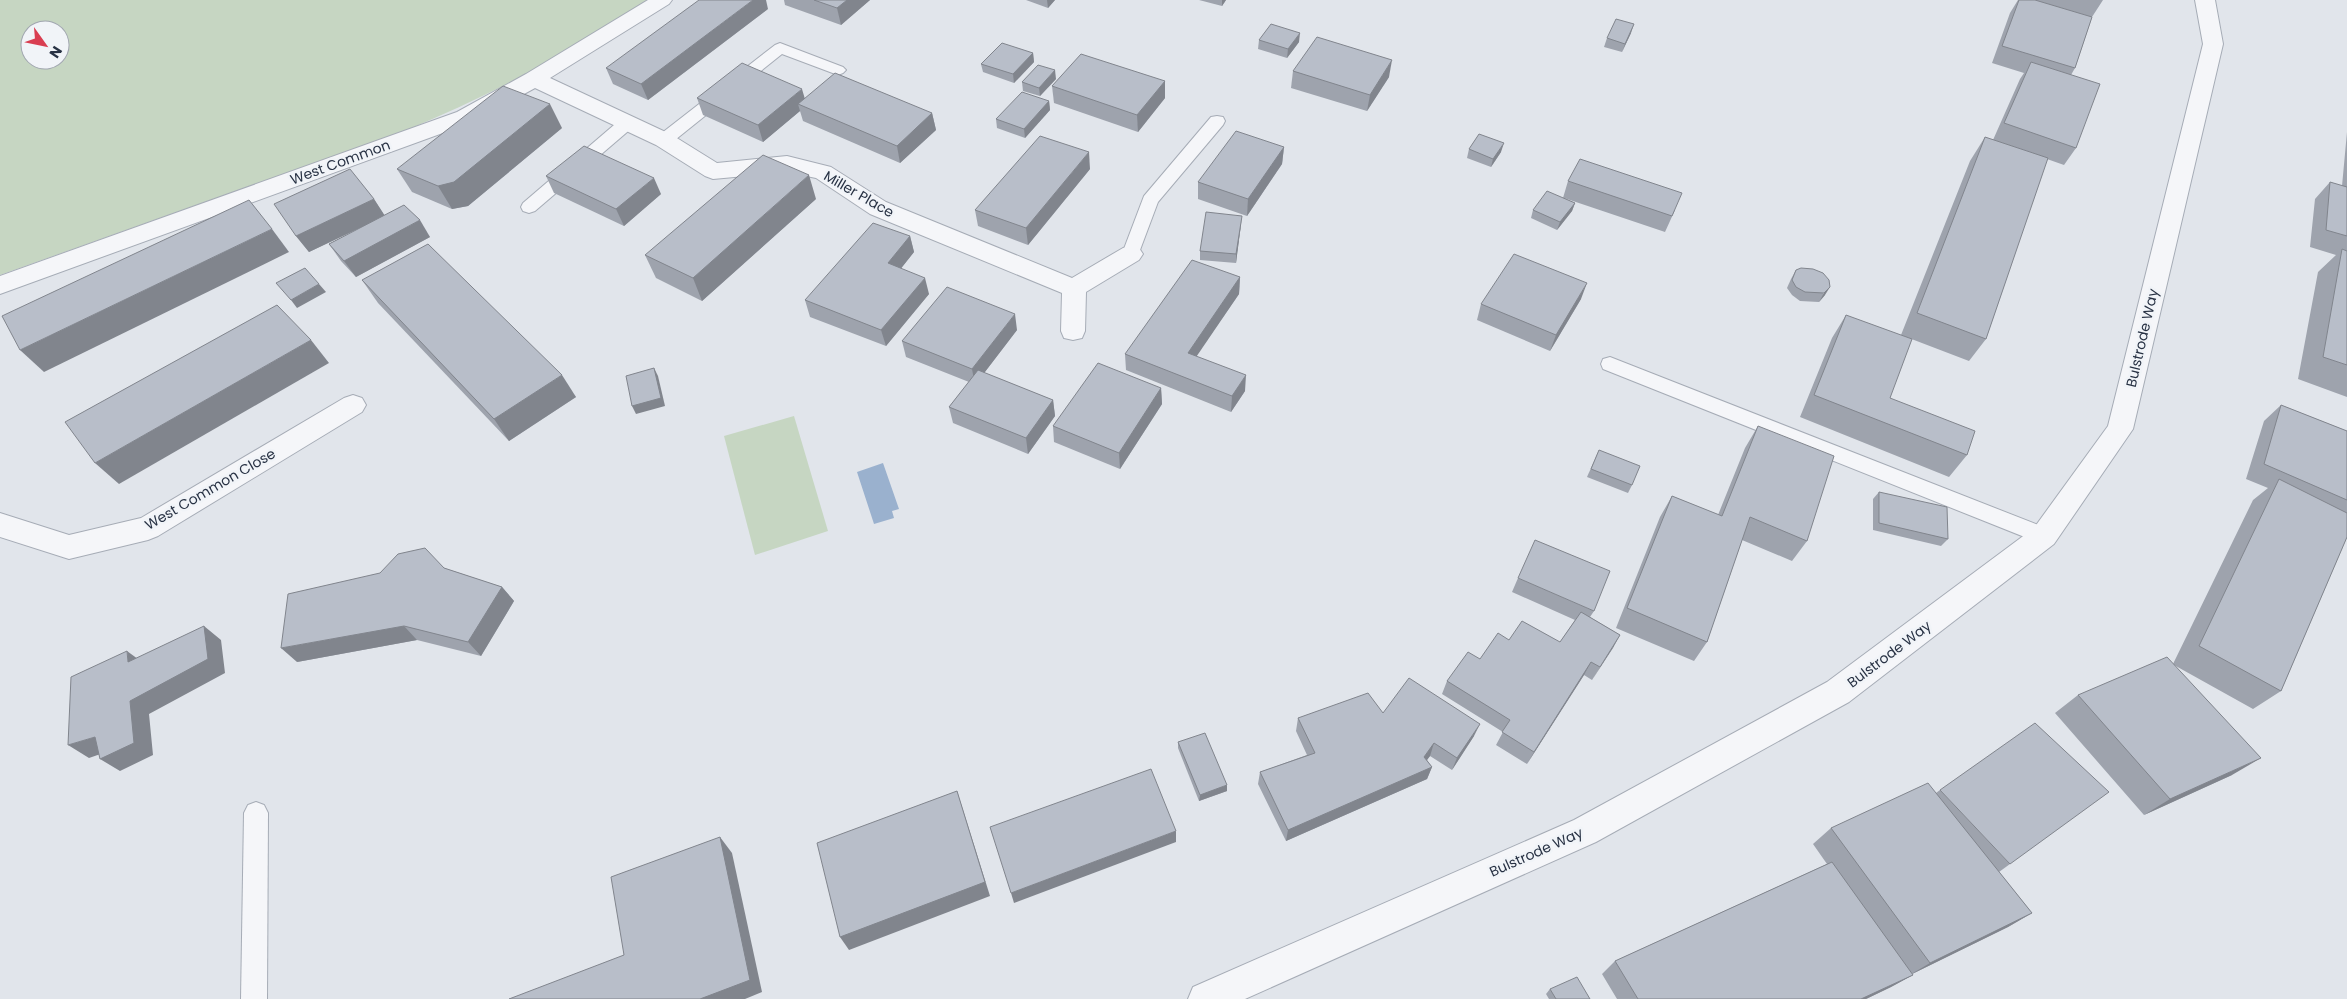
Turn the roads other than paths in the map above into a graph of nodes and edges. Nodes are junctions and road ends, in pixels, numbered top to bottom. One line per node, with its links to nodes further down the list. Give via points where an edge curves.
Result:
1 (662, 0): 4 (street, West Common)
2 (2205, 0): 16 (street, Bulstrode Way, via 2213,44 2120,429)
3 (838, 70): 7 (lane, via 780,48)
4 (534, 79): 6 (street, Miller Place); 10 (street, West Common, via 465,117)
5 (1217, 121): 9 (lane, via 1150,200)
6 (627, 123): 7 (street, Miller Place); 8 (lane)
7 (664, 140): 11 (street, Miller Place, via 713,172 787,164 823,172 878,208)
8 (529, 207)
9 (1131, 254): 11 (street)
10 (0, 285)
11 (1074, 288): 12 (street)
12 (1073, 331)
13 (1610, 364): 16 (lane)
14 (353, 405): 15 (street, West Common Close, via 148,528 69,547)
15 (0, 525)
16 (2044, 536): 19 (street, Bulstrode Way, via 1838,692 1585,831)
17 (256, 814): 18 (lane)
18 (254, 999)
19 (1205, 999)

